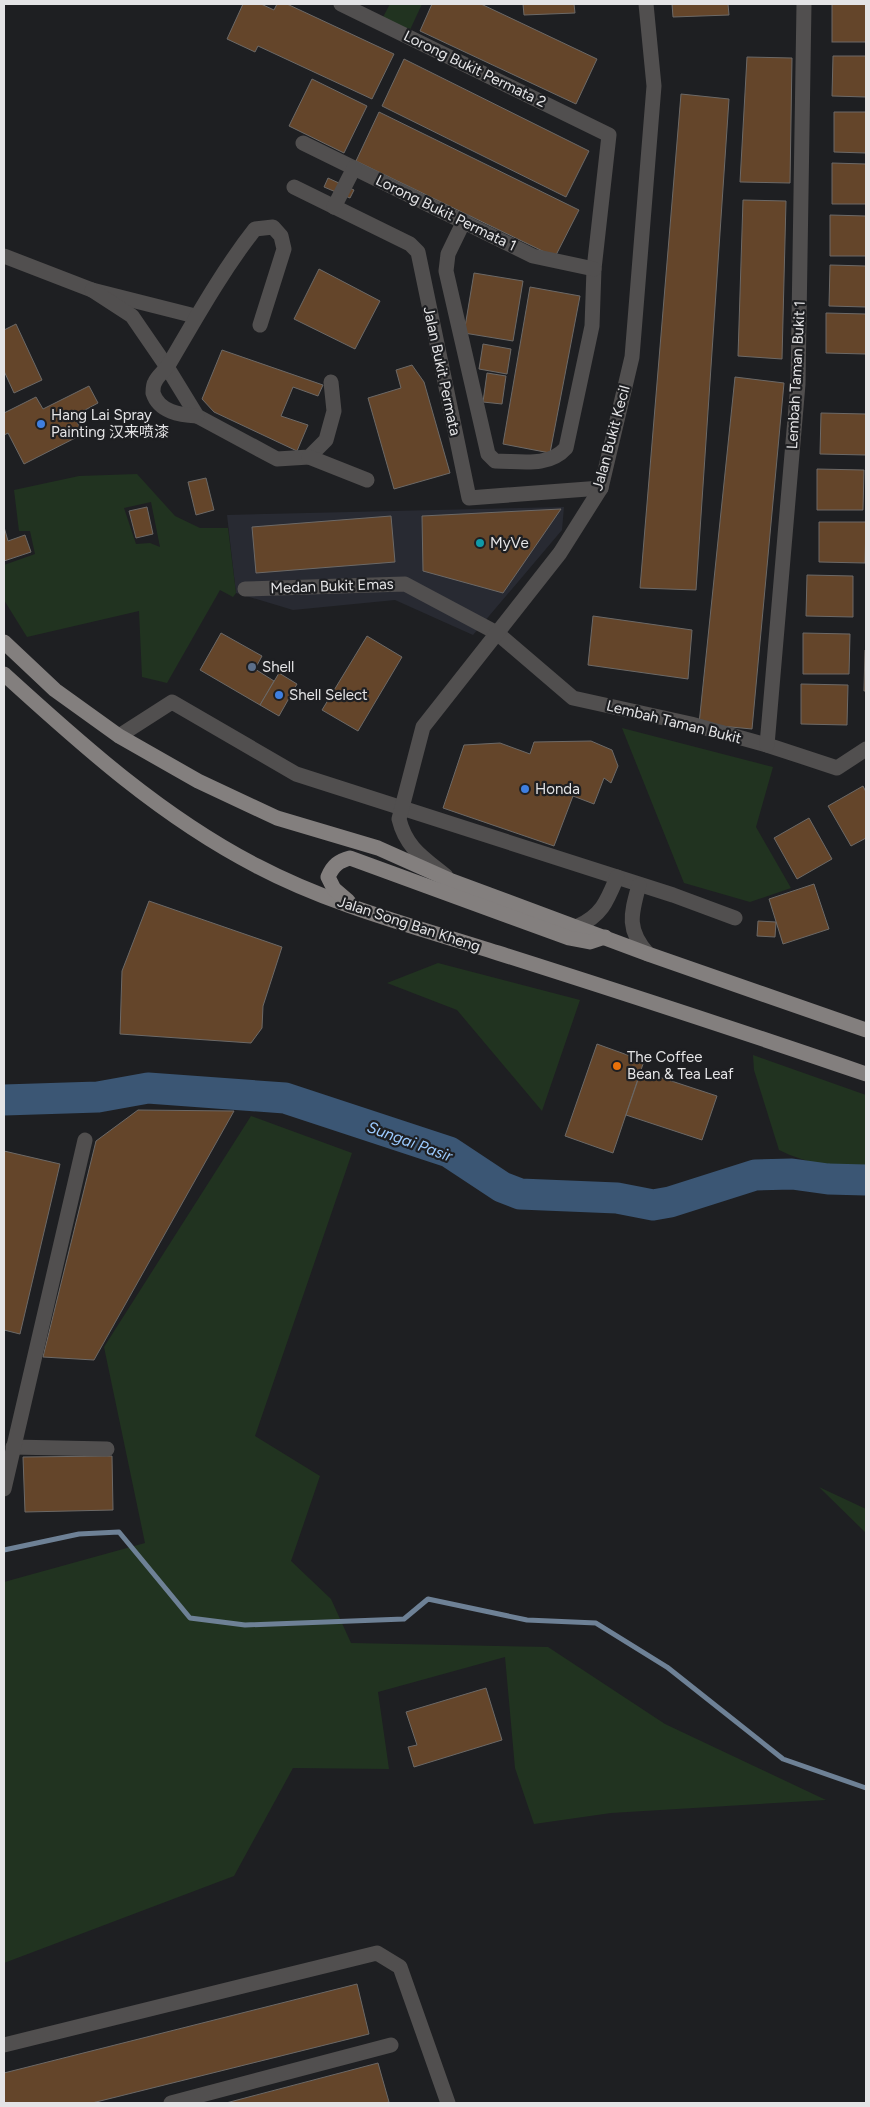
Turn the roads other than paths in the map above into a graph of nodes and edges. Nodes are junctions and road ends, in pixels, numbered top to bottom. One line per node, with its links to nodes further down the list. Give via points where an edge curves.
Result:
1 (341, 4): 10 (street, Lorong Bukit Permata 2, via 609,135)
2 (646, 4): 19 (street, Jalan Bukit Kecil, via 654,86 632,357)
3 (804, 4): 25 (street, Lembah Taman Bukit 1, via 798,384)
4 (303, 143): 5 (street, Lorong Bukit Permata 1)
5 (354, 168): 7 (street); 8 (street, Lorong Bukit Permata 1)
6 (294, 187): 7 (street, Jalan Bukit Permata)
7 (334, 207): 19 (street, Jalan Bukit Permata, via 410,244 418,252 469,498)
8 (464, 221): 10 (street, Lorong Bukit Permata 1, via 533,256); 10 (street, via 448,254 446,271 484,444 495,461 543,462 557,458 566,448 592,326)
9 (4, 256): 11 (street)
10 (594, 269)
11 (92, 290): 12 (street); 14 (street, via 132,316)
12 (195, 316): 13 (street, via 255,229 273,227 281,236 284,248); 14 (street)
13 (260, 325)
14 (168, 367): 16 (street); 16 (street, via 154,383 153,392 162,406 179,415)
15 (331, 382): 17 (street, via 334,411 326,440)
16 (197, 416): 17 (street, via 277,459)
17 (309, 456): 18 (street)
18 (367, 480)
19 (601, 488): 21 (street, Jalan Bukit Kecil, via 560,553)
20 (245, 589): 21 (street, Medan Bukit Emas, via 405,584)
21 (497, 633): 25 (street, Lembah Taman Bukit, via 573,698 691,724); 27 (street, Jalan Bukit Kecil, via 424,727)
22 (4, 642): 24 (main road, via 55,690)
23 (4, 674): 31 (main road, Jalan Song Ban Kheng, via 100,761 201,834 298,886)
24 (119, 736): 27 (street, via 172,702 296,774); 29 (main road, via 198,781 277,818 378,848)
25 (767, 745): 26 (street, Lembah Taman Bukit, via 837,768)
26 (866, 749)
27 (401, 809): 28 (street); 29 (street, Jalan Bukit Kecil, via 402,833 410,847)
28 (617, 877): 30 (street); 33 (street, via 599,912)
29 (452, 881): 33 (main road)
30 (639, 885): 32 (street); 35 (street, via 632,919 636,940)
31 (357, 908): 34 (main road, via 334,889 328,877 340,861 350,858 569,938 590,942); 37 (main road, Jalan Song Ban Kheng)
32 (735, 918)
33 (578, 926): 34 (main road)
34 (605, 937): 35 (main road)
35 (648, 954): 36 (main road)
36 (866, 1030)
37 (866, 1074)
38 (85, 1140): 39 (street)
39 (13, 1447): 40 (street); 41 (street)
40 (107, 1449)
41 (4, 1489)
42 (4, 2045): 45 (street, via 377,1953 400,1967)
43 (391, 2045): 44 (street)
44 (171, 2103)
45 (448, 2103)

